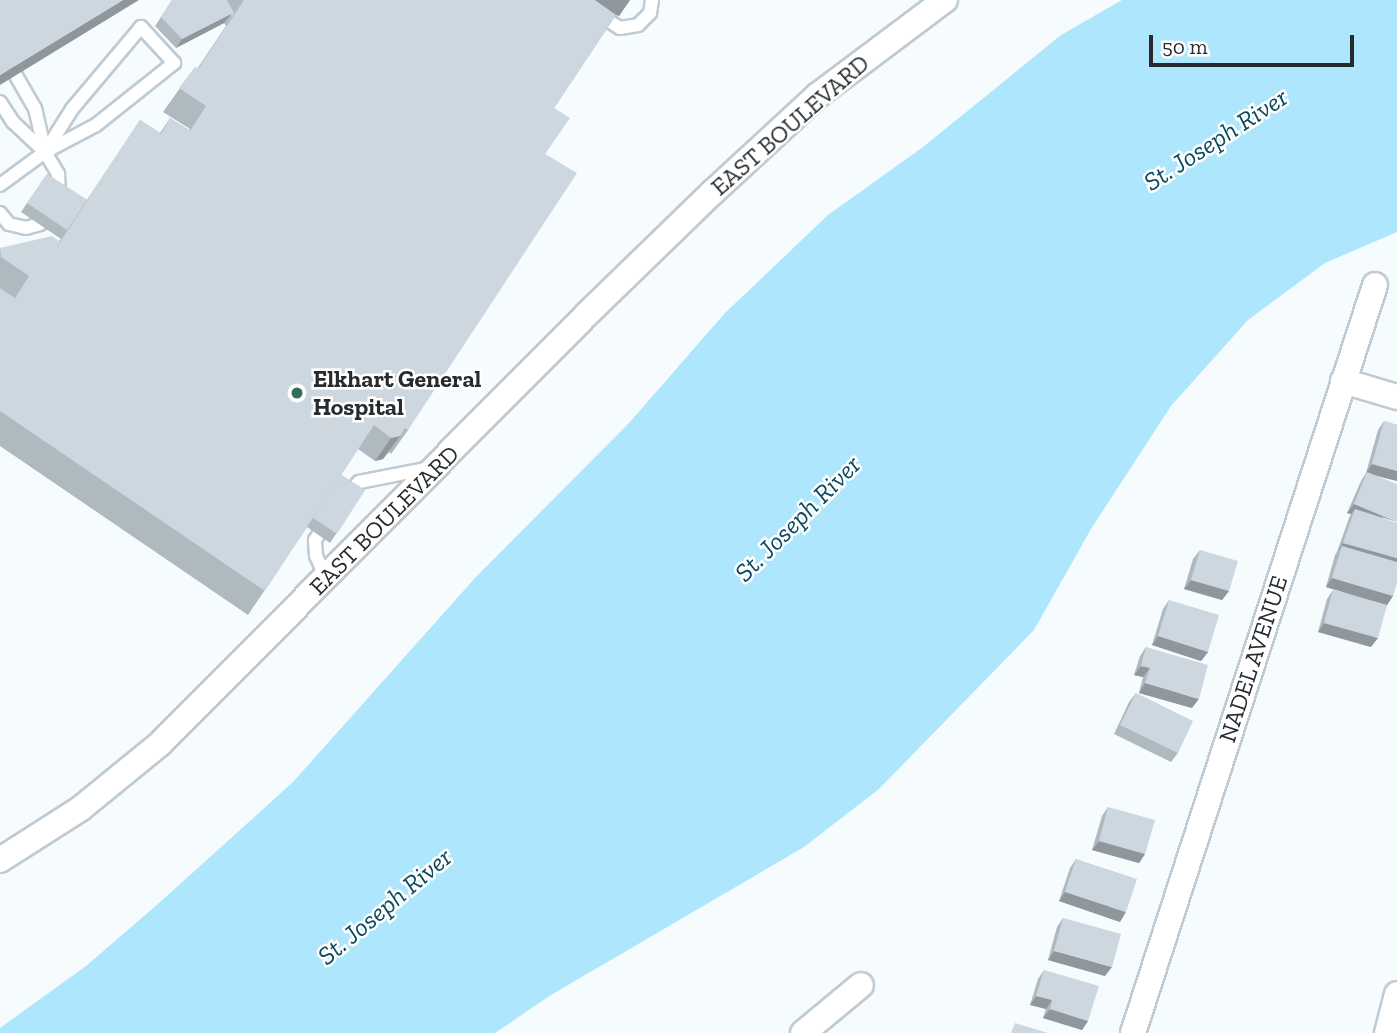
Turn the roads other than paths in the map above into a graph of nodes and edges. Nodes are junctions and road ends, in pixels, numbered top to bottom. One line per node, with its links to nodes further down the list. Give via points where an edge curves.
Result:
1 (652, 0): 3 (lane, via 650,13 638,25 620,28)
2 (945, 0): 14 (street, EAST BOULEVARD, via 857,64 770,139 622,280)
3 (604, 18)
4 (15, 74): 6 (lane, via 35,108)
5 (0, 102): 6 (lane, via 13,122)
6 (45, 152): 6 (lane, via 96,125 174,63 141,27 72,109); 7 (lane); 8 (lane, via 58,174)
7 (0, 185)
8 (59, 195)
9 (0, 213): 10 (lane, via 9,224 26,228)
10 (40, 224)
11 (1374, 285): 12 (street, NADEL AVENUE)
12 (1343, 381): 13 (street); 20 (street, NADEL AVENUE)
13 (1397, 397)
14 (438, 467): 15 (street, EAST BOULEVARD); 15 (lane, via 352,486 315,540)
15 (326, 579): 16 (street, EAST BOULEVARD, via 124,775)
16 (0, 860)
17 (862, 985): 19 (street)
18 (1397, 994): 21 (street)
19 (803, 1033)
20 (1133, 1033)
21 (1387, 1033)

